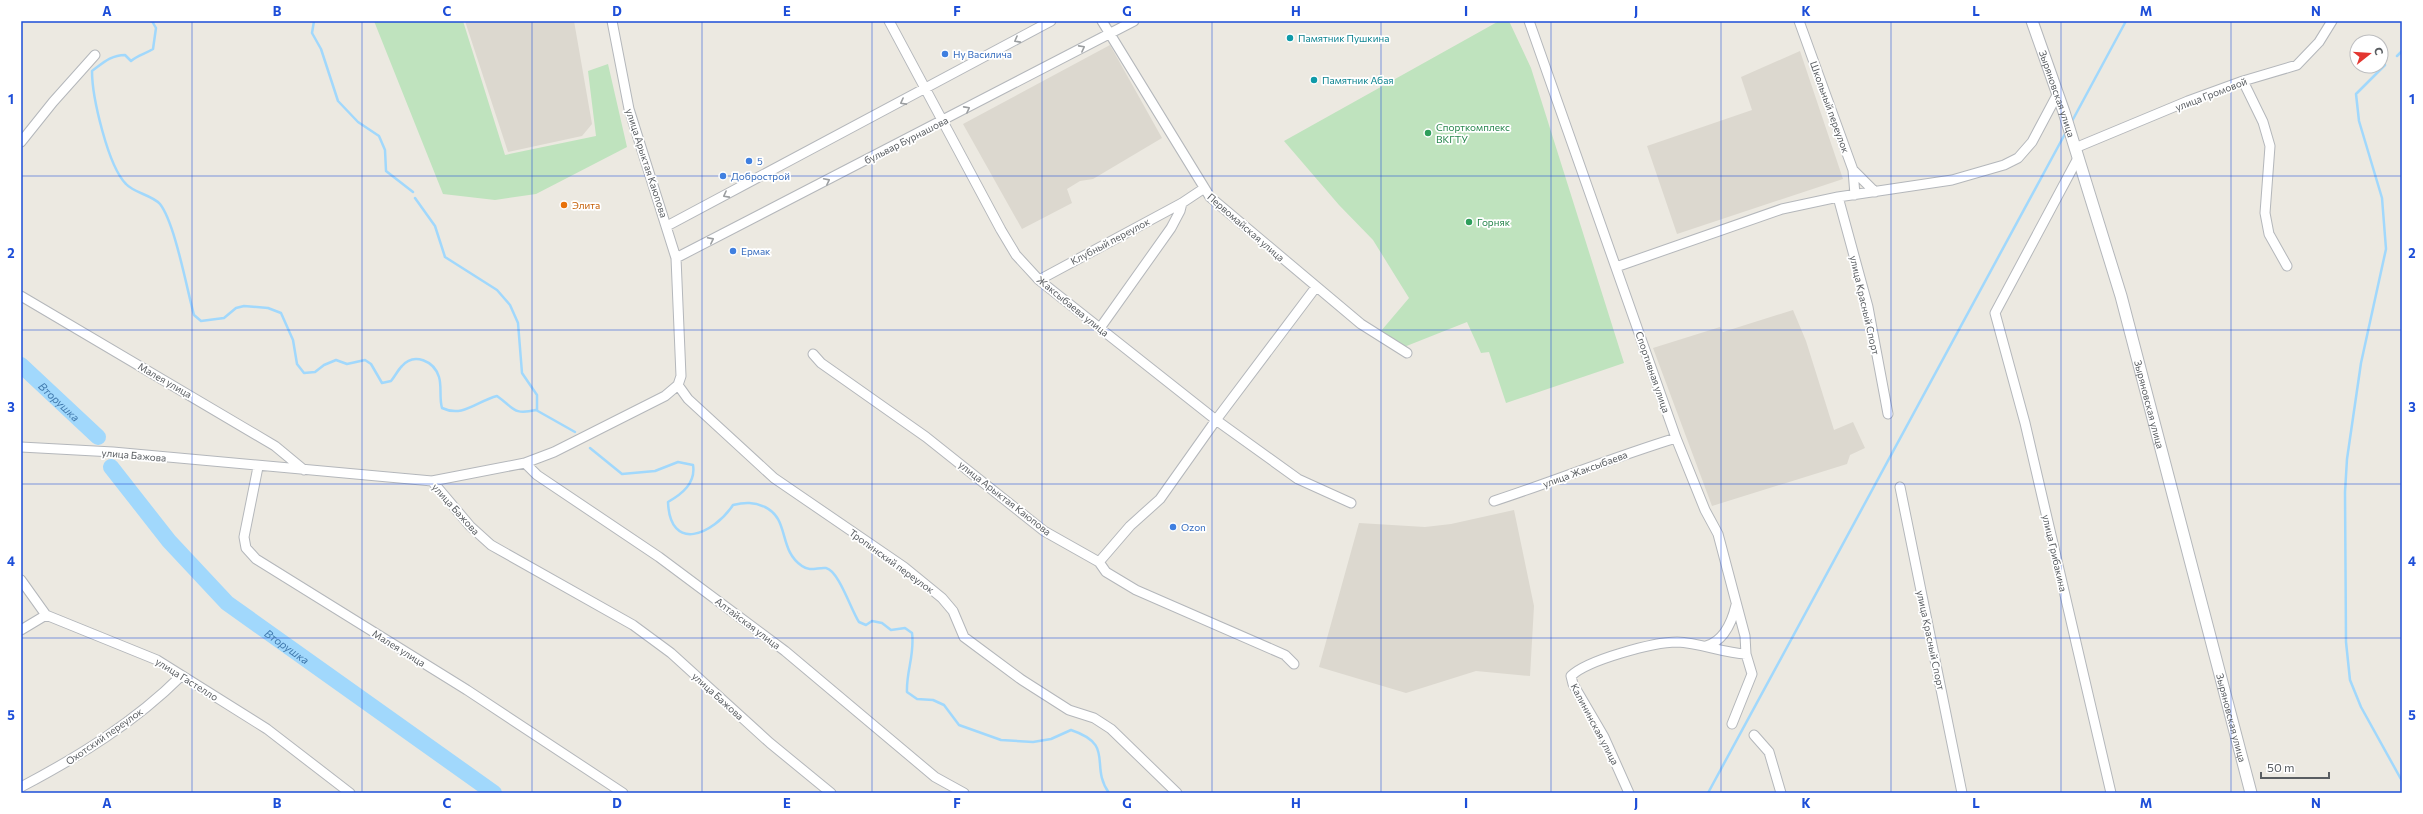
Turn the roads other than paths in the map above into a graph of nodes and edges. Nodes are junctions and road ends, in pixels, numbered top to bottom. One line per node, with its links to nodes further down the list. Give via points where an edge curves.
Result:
1 (612, 21): 24 (street, улица Арыктая Каюпова, via 629,109)
2 (889, 21): 13 (street, Жаксыбаева улица)
3 (1051, 21): 13 (street, one-way to 13)
4 (1102, 21): 10 (street, Первомайская улица)
5 (1134, 21): 10 (street, бульвар Бурнашова)
6 (1529, 21): 26 (street, Спортивная улица)
7 (1799, 21): 18 (street, Школьный переулок)
8 (2032, 21): 14 (street, Зыряновская улица)
9 (2332, 21): 12 (street, улица Громовой, via 2319,42 2297,65)
10 (1109, 34): 15 (street, бульвар Бурнашова, one-way to 10); 19 (street, Первомайская улица)
11 (95, 55): 16 (street)
12 (2243, 81): 17 (street, улица Громовой); 27 (street, via 2270,146 2265,213 2269,234)
13 (926, 90): 15 (street, Жаксыбаева улица); 24 (street, one-way to 24)
14 (2057, 95): 17 (street, Зыряновская улица); 20 (street, via 2032,142 2018,158 2004,166 1952,180)
15 (943, 121): 25 (street, бульвар Бурнашова, one-way to 15); 28 (street, Жаксыбаева улица, via 1016,255)
16 (21, 142)
17 (2076, 153): 66 (street, улица Грибакина, via 1995,313 2025,423); 67 (street, Зыряновская улица, via 2121,296)
18 (1853, 170): 20 (street); 21 (street, Школьный переулок)
19 (1203, 188): 23 (street, Клубный переулок); 29 (street, Первомайская улица, via 1225,210)
20 (1875, 192): 21 (street)
21 (1855, 195): 22 (street)
22 (1838, 197): 26 (street, via 1782,209); 35 (street, улица Красный Спорт, via 1868,307)
23 (1182, 203): 28 (street, Клубный переулок); 31 (street, via 1171,228)
24 (667, 226): 25 (street, улица Арыктая Каюпова)
25 (676, 258): 34 (street, улица Арыктая Каюпова, via 681,376)
26 (1616, 266): 37 (street, Спортивная улица)
27 (2287, 266)
28 (1039, 280): 31 (street, Жаксыбаева улица)
29 (1316, 287): 32 (street, Первомайская улица, via 1361,324); 36 (street)
30 (21, 296): 41 (street, Малея улица, via 275,446)
31 (1100, 328): 36 (street, Жаксыбаева улица)
32 (1407, 353)
33 (813, 354): 46 (street, улица Арыктая Каюпова, via 821,363 926,437 1044,531)
34 (678, 386): 39 (street, via 665,396 579,440); 62 (street, Тропинский переулок, via 688,399 774,478 904,567 942,598 953,611 964,637 1022,680 1069,710 1094,718 1111,729)
35 (1888, 414)
36 (1216, 420): 45 (street, Жаксыбаева улица, via 1298,479); 46 (street, via 1160,499 1130,526)
37 (1676, 438): 44 (street, улица Жаксыбаева, via 1625,453); 48 (street, Спортивная улица, via 1705,510 1718,534)
38 (21, 447): 40 (street, улица Бажова, via 113,452)
39 (525, 463): 42 (street); 61 (street, Алтайская улица, via 537,475 659,557 785,651 936,777)
40 (258, 467): 41 (street, улица Бажова); 59 (street, Малея улица, via 244,537 246,548 256,559 466,690)
41 (304, 470): 42 (street, улица Бажова)
42 (432, 481): 60 (street, улица Бажова, via 470,526 491,545 633,625 671,654 770,743)
43 (1900, 487): 65 (street, улица Красный Спорт)
44 (1494, 501)
45 (1351, 503)
46 (1099, 562): 53 (street, улица Арыктая Каюпова, via 1106,572 1136,590 1285,655)
47 (21, 580): 49 (street)
48 (1736, 603): 51 (street, via 1734,614 1721,639); 52 (street, Спортивная улица, via 1745,636)
49 (46, 615): 50 (street); 54 (street, улица Гастелло, via 156,660)
50 (21, 630)
51 (1706, 646): 52 (street); 63 (street, Калининская улица, via 1678,642 1659,643 1588,664 1571,676 1613,755)
52 (1746, 654): 55 (street, Спортивная улица, via 1752,674)
53 (1294, 664)
54 (181, 676): 57 (street, Охотский переулок, via 163,695 112,732 61,766); 58 (street, улица Гастелло, via 267,729)
55 (1732, 724)
56 (1754, 734): 64 (street, via 1762,741 1768,752)
57 (21, 787)
58 (350, 793)
59 (623, 793)
60 (831, 793)
61 (964, 793)
62 (1177, 793)
63 (1629, 793)
64 (1781, 793)
65 (1962, 793)
66 (2111, 793)
67 (2251, 793)

